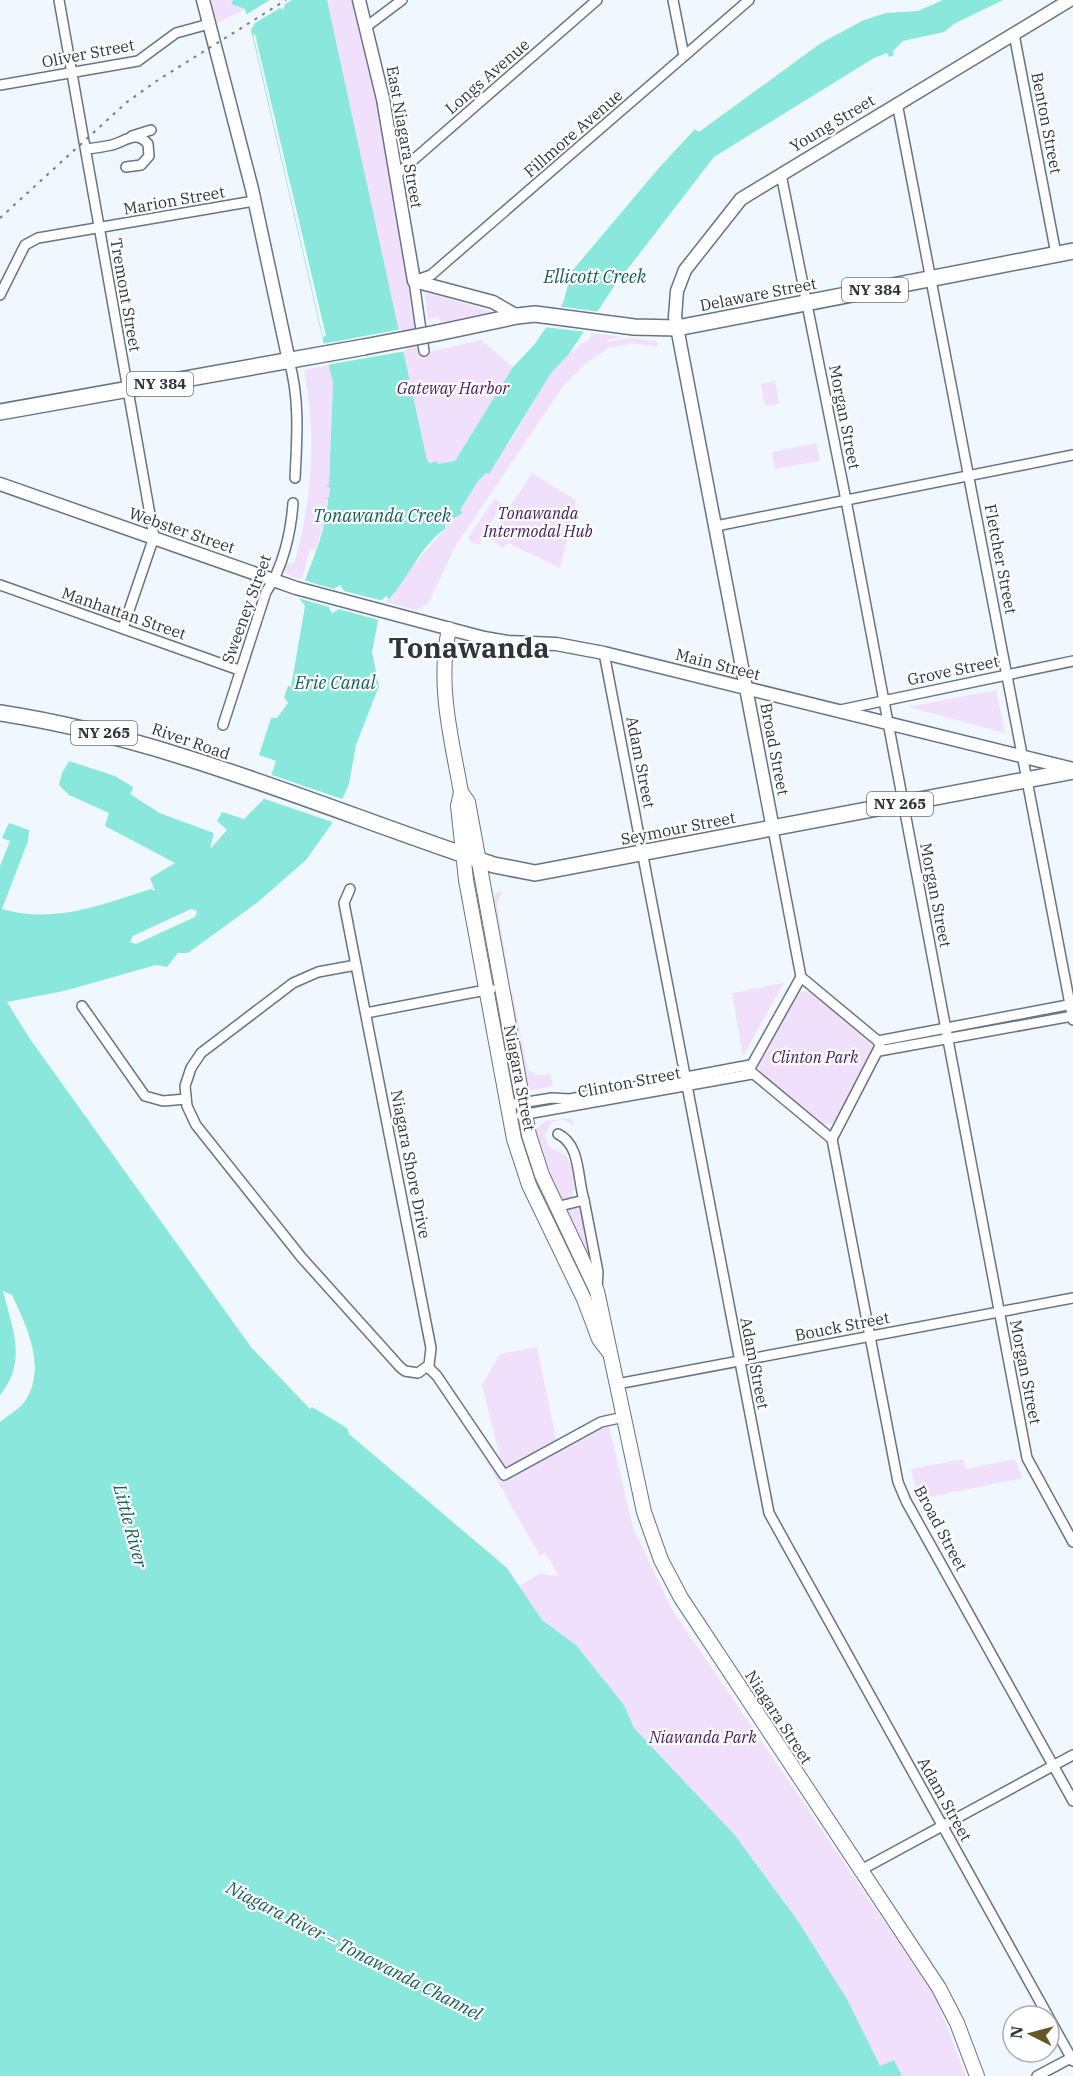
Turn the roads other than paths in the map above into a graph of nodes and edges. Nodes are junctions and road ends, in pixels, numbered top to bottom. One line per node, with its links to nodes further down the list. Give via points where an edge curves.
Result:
1 (59, 0): 13 (street, Tremont Street)
2 (203, 0): 9 (street)
3 (358, 0): 10 (street, East Niagara Street)
4 (402, 0): 10 (street)
5 (597, 0): 21 (street, Longs Avenue)
6 (673, 0): 12 (street)
7 (749, 0): 12 (street, Fillmore Avenue)
8 (1069, 0): 11 (street, Young Street)
9 (209, 24): 13 (street, Oliver Street, via 176,33 142,59); 22 (street)
10 (366, 27): 21 (street, East Niagara Street)
11 (1014, 34): 15 (street, Young Street); 25 (street, Benton Street)
12 (684, 56): 27 (street, Fillmore Avenue, via 431,276)
13 (73, 72): 14 (street, Oliver Street); 18 (street, Tremont Street)
14 (0, 85)
15 (897, 103): 20 (street, Young Street); 26 (street, Fletcher Street)
16 (151, 130): 17 (street)
17 (132, 136): 18 (street, via 116,144); 19 (street, via 148,144 149,156 141,165)
18 (86, 149): 23 (street, Tremont Street)
19 (126, 168)
20 (781, 174): 29 (street, Morgan Street); 31 (street, Young Street, via 741,199 685,270 675,299)
21 (396, 175): 27 (street, East Niagara Street)
22 (254, 201): 23 (street, Marion Street); 33 (street)
23 (99, 229): 28 (street, Marion Street, via 32,240); 34 (street, Tremont Street)
24 (1073, 251): 25 (main road, Delaware Street / NY 384)
25 (1056, 254): 26 (main road, Delaware Street / NY 384)
26 (932, 278): 29 (main road, Delaware Street / NY 384); 37 (street, Fletcher Street)
27 (414, 281): 30 (street, via 493,302); 32 (street, East Niagara Street)
28 (0, 294)
29 (806, 303): 31 (main road, Delaware Street / NY 384); 40 (street, Morgan Street)
30 (518, 316): 31 (main road, Delaware Street / NY 384); 33 (main road, NY 384, bridge)
31 (677, 328): 42 (street, Young Street)
32 (424, 351)
33 (289, 361): 34 (main road, NY 384); 38 (street, via 298,437)
34 (128, 390): 35 (main road, NY 384); 43 (street, Tremont Street)
35 (0, 412)
36 (1073, 455): 37 (street)
37 (970, 476): 40 (street); 52 (street, Fletcher Street)
38 (295, 478)
39 (0, 484): 43 (street, Webster Street)
40 (846, 500): 42 (street); 54 (street, Morgan Street)
41 (293, 503): 44 (street, Sweeney Street)
42 (716, 526): 53 (street, Broad Street)
43 (154, 537): 44 (street, Webster Street); 47 (street, Tremont Street)
44 (275, 579): 46 (street, Webster Street); 51 (street, Sweeney Street, via 266,592)
45 (0, 585): 47 (street, Manhattan Street)
46 (353, 603): 48 (street, Main Street)
47 (123, 628): 51 (street, Manhattan Street)
48 (449, 629): 49 (street, Main Street, via 496,641 556,644); 62 (main road, Niagara Street, via 443,682)
49 (604, 653): 53 (street, Main Street); 66 (street, Adam Street)
50 (1073, 662): 52 (street, Grove Street)
51 (239, 670): 58 (street, Sweeney Street)
52 (1007, 674): 54 (street, Grove Street); 59 (street, Fletcher Street)
53 (746, 687): 55 (street, Main Street); 65 (street, Broad Street)
54 (884, 701): 55 (street, Grove Street); 57 (street, Morgan Street)
55 (840, 710): 57 (street, Main Street)
56 (0, 713): 63 (main road, River Road / NY 265, via 104,733)
57 (888, 722): 59 (street, Main Street); 64 (street, Morgan Street)
58 (223, 725)
59 (1022, 755): 60 (street, Main Street); 61 (street, Fletcher Street)
60 (1073, 770): 61 (main road, Seymour Street / NY 265)
61 (1027, 781): 64 (main road, Seymour Street / NY 265); 74 (street, Fletcher Street)
62 (461, 792): 67 (main road, Niagara Street, via 458,806); 68 (main road, Niagara Street, via 468,802)
63 (297, 796): 67 (main road, Seymour Street / NY 265)
64 (903, 804): 65 (main road, Seymour Street / NY 265); 79 (street, Morgan Street)
65 (773, 829): 66 (main road, Seymour Street / NY 265); 71 (street, Broad Street)
66 (644, 852): 68 (main road, Seymour Street / NY 265, via 535,873); 85 (street, Adam Street)
67 (464, 854): 68 (main road, Seymour Street / NY 265); 73 (main road, Niagara Street)
68 (479, 860): 72 (main road, Niagara Street)
69 (350, 889): 70 (street, Niagara Shore Drive, via 344,903)
70 (356, 965): 76 (street, Niagara Shore Drive); 86 (street, via 318,972 293,983 209,1047 191,1068)
71 (801, 977): 82 (street); 84 (street)
72 (502, 987): 73 (street); 87 (main road, Niagara Street)
73 (487, 990): 76 (street); 88 (main road, Niagara Street)
74 (1071, 1004): 77 (street); 78 (street, Fletcher Street)
75 (82, 1006): 86 (street, via 145,1096 163,1101)
76 (366, 1013): 99 (street, Niagara Shore Drive, via 431,1348)
77 (1007, 1016): 79 (street); 80 (street)
78 (1073, 1017): 80 (street)
79 (945, 1027): 81 (street, Morgan Street); 82 (street)
80 (1010, 1028): 81 (street)
81 (948, 1039): 83 (street); 95 (street, Morgan Street)
82 (878, 1041): 83 (street)
83 (879, 1051): 90 (street)
84 (751, 1070): 85 (street, Clinton Street); 90 (street)
85 (686, 1082): 87 (street, Clinton Street); 98 (street, Adam Street)
86 (186, 1099): 99 (street, via 196,1125 331,1293 405,1371 418,1373)
87 (525, 1108): 88 (street, Clinton Street); 92 (main road, Niagara Street, via 535,1154)
88 (509, 1111): 97 (main road, Niagara Street, via 529,1185 599,1339)
89 (558, 1134): 91 (street, Niagara Street, via 567,1138 573,1148)
90 (832, 1138): 96 (street, Broad Street)
91 (584, 1200): 92 (street); 93 (street, Niagara Street, via 598,1272)
92 (556, 1207): 93 (main road, Niagara Street)
93 (597, 1291): 97 (main road, Niagara Street)
94 (1073, 1298): 95 (street, Bouck Street)
95 (999, 1312): 96 (street, Bouck Street); 102 (street, Morgan Street, via 1027,1458)
96 (870, 1336): 98 (street, Bouck Street); 104 (street, Broad Street, via 895,1471 906,1501)
97 (609, 1352): 100 (main road, Niagara Street)
98 (740, 1361): 100 (street, Bouck Street); 106 (street, Adam Street, via 769,1513)
99 (428, 1367): 101 (street, via 504,1475 601,1422)
100 (617, 1384): 101 (main road, Niagara Street)
101 (624, 1417): 107 (main road, Niagara Street, via 645,1518 661,1560 681,1598)
102 (1073, 1542)
103 (1073, 1755): 104 (street)
104 (1054, 1766): 105 (street, Broad Street); 106 (street)
105 (1073, 1801)
106 (943, 1826): 107 (street); 108 (street, Adam Street)
107 (861, 1870): 111 (main road, Niagara Street, via 939,1989)
108 (1041, 2004)
109 (1061, 2039): 110 (street, Adam Street)
110 (1072, 2058): 112 (street)
111 (977, 2076)
112 (1036, 2076)

